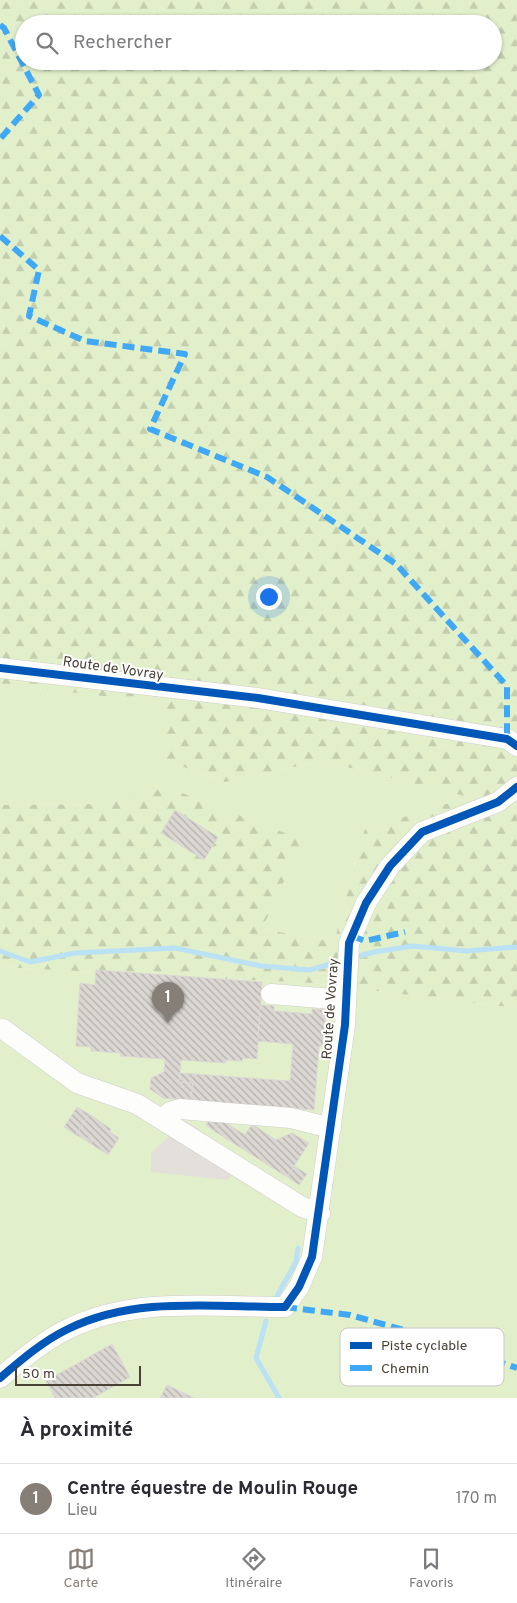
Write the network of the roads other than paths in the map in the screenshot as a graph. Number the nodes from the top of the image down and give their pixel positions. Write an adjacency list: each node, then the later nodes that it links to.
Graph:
1 (0, 668): 2 (street, Route de Vovray)
2 (517, 746)
3 (517, 787): 5 (street, Route de Vovray)
4 (271, 994): 5 (street)
5 (346, 1000): 8 (street, Route de Vovray)
6 (3, 1029): 7 (street)
7 (162, 1119): 8 (street); 9 (street)
8 (331, 1128): 9 (street, Route de Vovray)
9 (320, 1213): 10 (street, Route de Vovray)
10 (0, 1378)

